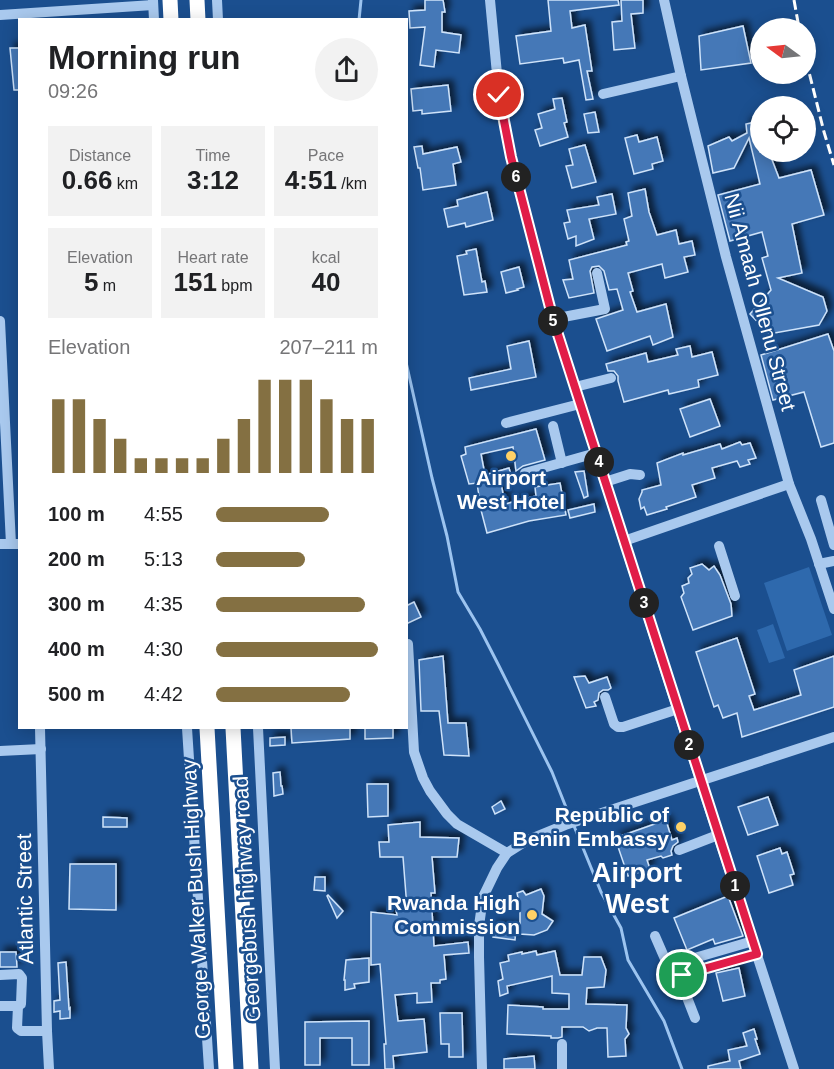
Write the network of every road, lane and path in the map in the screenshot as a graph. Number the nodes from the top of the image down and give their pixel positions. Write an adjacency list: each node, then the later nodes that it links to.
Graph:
1 (170, 0): 9 (highway)
2 (197, 0): 10 (highway)
3 (217, 0): 11 (street)
4 (490, 0): 15 (street)
5 (664, 0): 12 (street, Nii Amaah Ollenu Street)
6 (153, 3): 7 (street); 8 (street)
7 (0, 15)
8 (154, 18)
9 (171, 18)
10 (198, 18)
11 (218, 18)
12 (681, 76): 13 (street); 27 (street, Nii Amaah Ollenu Street)
13 (603, 94)
14 (597, 273): 15 (street)
15 (553, 319): 18 (street)
16 (0, 321): 30 (street)
17 (611, 378): 18 (street)
18 (575, 387): 19 (street)
19 (580, 404): 20 (street); 22 (street)
20 (506, 423)
21 (553, 426): 23 (street)
22 (596, 453): 23 (street); 26 (street)
23 (562, 463): 24 (street)
24 (525, 473)
25 (640, 475): 26 (street)
26 (605, 482): 29 (street)
27 (789, 484): 29 (street); 34 (street, Nii Amaah Ollenu Street)
28 (821, 500): 31 (street)
29 (624, 541): 39 (street)
30 (10, 544)
31 (834, 545)
32 (718, 546): 35 (street)
33 (834, 561): 34 (street)
34 (819, 564): 36 (street, Nii Amaah Ollenu Street)
35 (735, 596)
36 (834, 609)
37 (408, 644): 51 (street)
38 (605, 697): 39 (street)
39 (678, 709): 48 (street)
40 (40, 729): 46 (street, Atlantic Street)
41 (186, 729): 62 (street)
42 (207, 729): 63 (highway, George Walker Bush Highway)
43 (233, 729): 64 (highway)
44 (258, 729): 65 (street, Georgebush highway road)
45 (834, 737): 48 (street)
46 (41, 749): 47 (street); 59 (street, Atlantic Street)
47 (0, 751)
48 (700, 780): 49 (street); 51 (street)
49 (718, 835): 50 (street); 53 (street)
50 (679, 850)
51 (507, 853): 66 (street)
52 (656, 936): 53 (street)
53 (753, 941): 54 (street)
54 (757, 954): 58 (street); 68 (street)
55 (0, 975): 57 (street)
56 (0, 1006): 57 (street)
57 (18, 1006): 59 (street)
58 (695, 1018)
59 (47, 1031): 61 (street, Atlantic Street)
60 (562, 1044): 67 (street)
61 (49, 1069)
62 (209, 1069)
63 (226, 1069)
64 (251, 1069)
65 (275, 1069)
66 (482, 1069)
67 (562, 1069)
68 (794, 1069)

